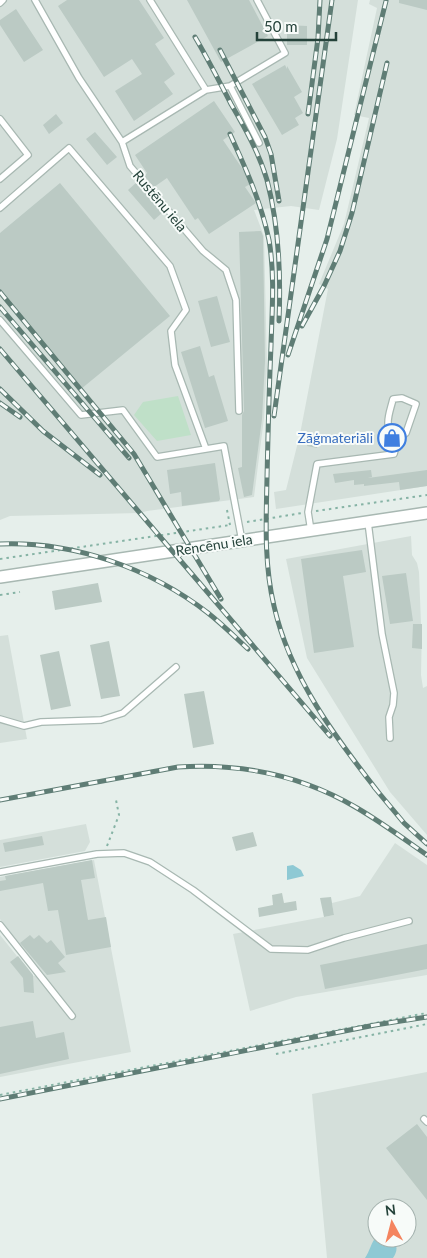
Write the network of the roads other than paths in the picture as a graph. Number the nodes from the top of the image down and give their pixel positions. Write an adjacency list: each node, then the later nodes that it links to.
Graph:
1 (3, 0): 5 (lane)
2 (35, 0): 9 (lane, Rustēnu iela)
3 (150, 0): 7 (lane)
4 (257, 0): 6 (lane)
5 (0, 3)
6 (230, 86): 7 (lane); 10 (lane)
7 (206, 90): 9 (lane)
8 (0, 118): 11 (lane)
9 (122, 142): 14 (lane, Rustēnu iela)
10 (260, 144)
11 (0, 179)
12 (0, 208): 16 (lane)
13 (0, 320): 16 (lane)
14 (239, 411)
15 (398, 439): 15 (lane); 19 (lane)
16 (206, 449): 20 (lane)
17 (427, 512): 18 (street, Rencēnu iela)
18 (368, 522): 19 (street, Rencēnu iela); 24 (lane)
19 (311, 531): 20 (street, Rencēnu iela)
20 (242, 541): 21 (street, Rencēnu iela)
21 (0, 577)
22 (176, 667): 23 (lane)
23 (0, 719)
24 (390, 738)
25 (0, 872): 26 (lane)
26 (408, 921)
27 (0, 926): 28 (lane)
28 (72, 1016)

